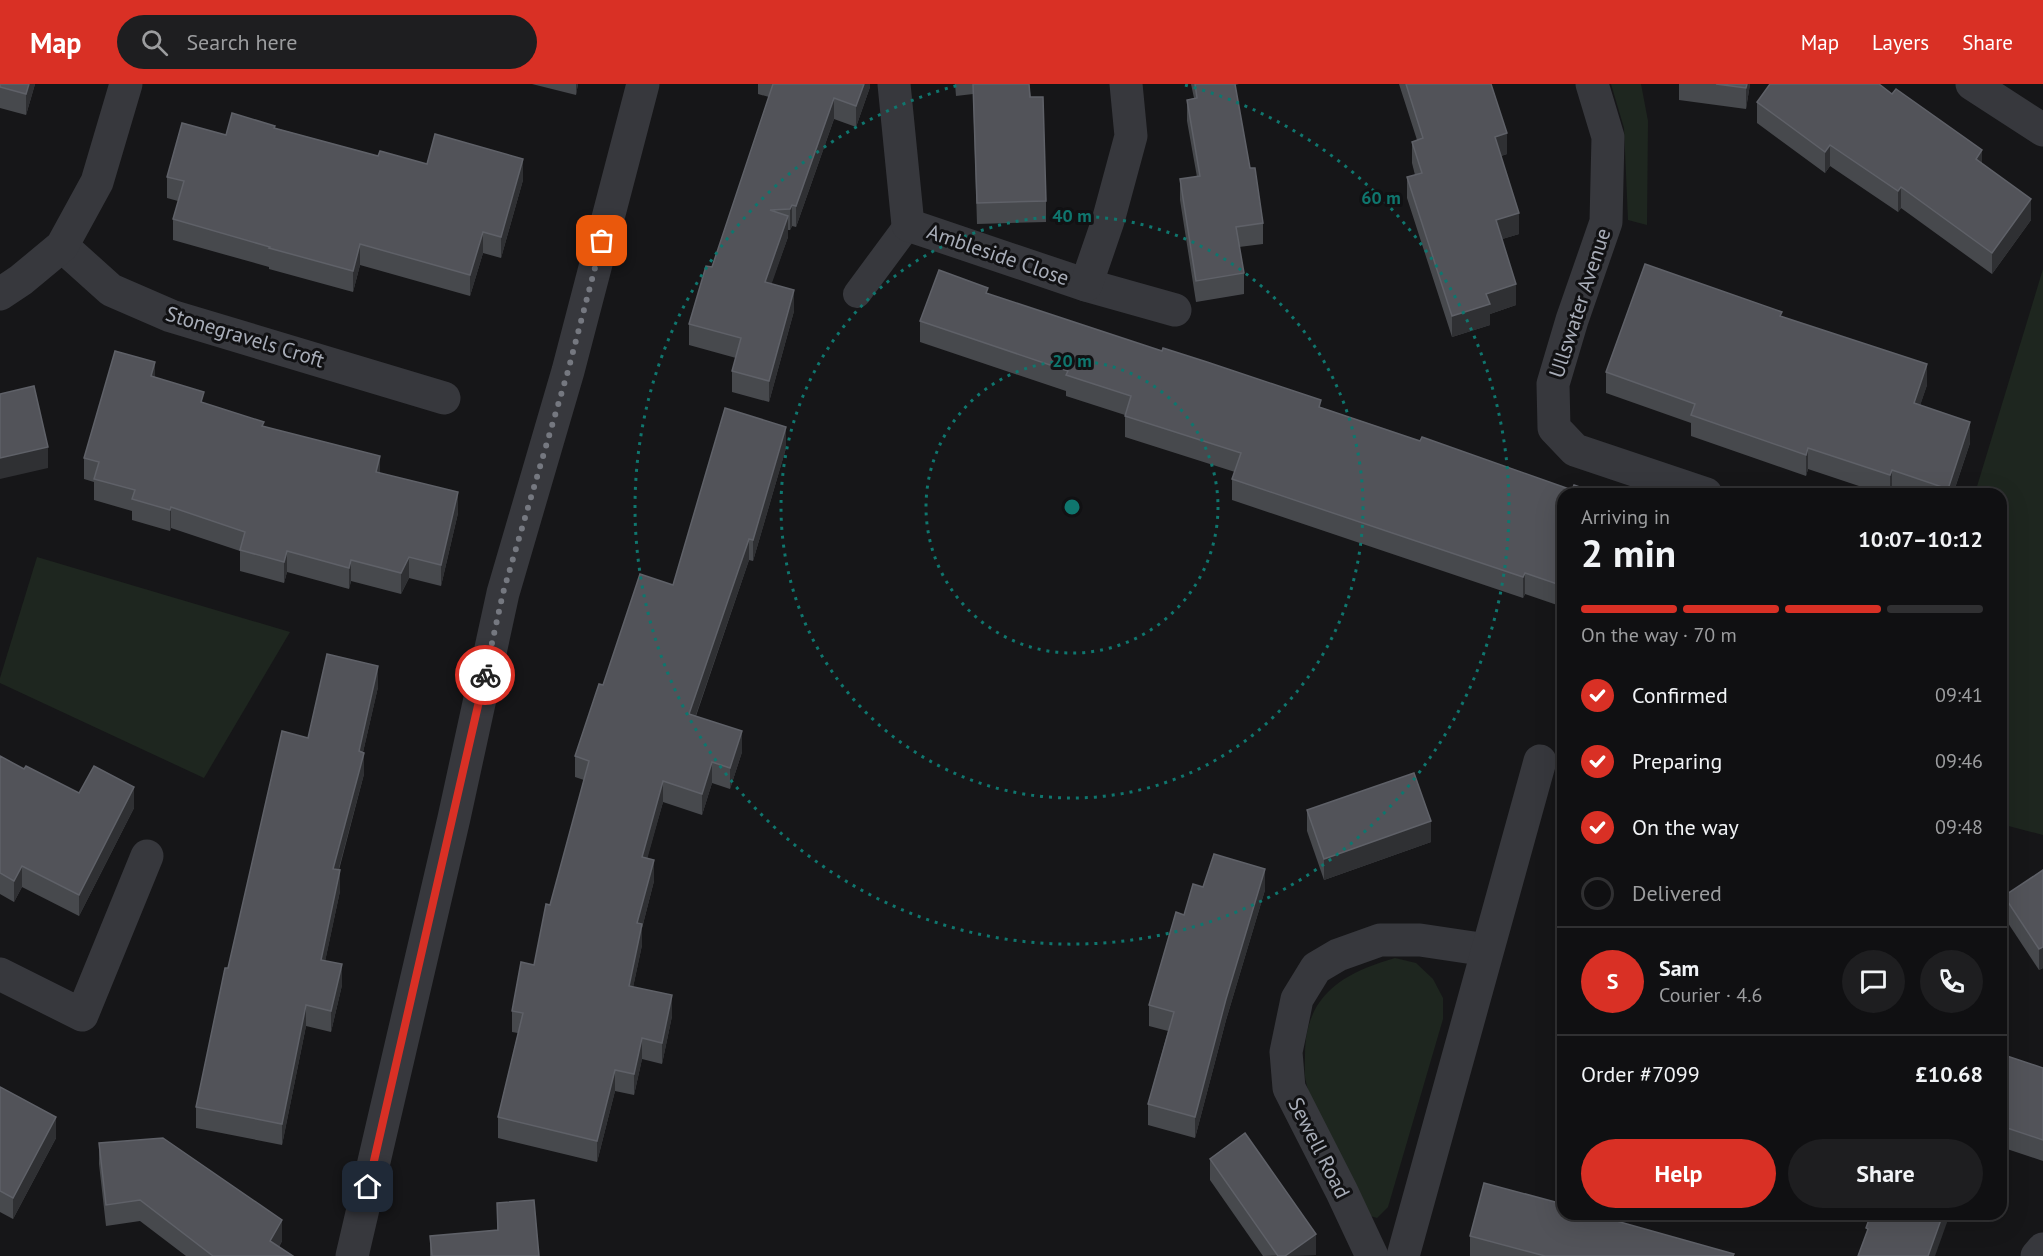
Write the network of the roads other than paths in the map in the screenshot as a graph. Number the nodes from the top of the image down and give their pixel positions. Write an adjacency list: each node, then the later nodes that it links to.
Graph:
1 (126, 84): 9 (street)
2 (643, 84): 21 (street)
3 (894, 84): 8 (street, Ambleside Close)
4 (1126, 84): 10 (street, Ambleside Close)
5 (1592, 84): 15 (street, Ullswater Avenue)
6 (1972, 84): 7 (street)
7 (2043, 130)
8 (908, 225): 10 (street, Ambleside Close); 12 (lane)
9 (62, 246): 11 (street); 14 (street, Stonegravels Croft)
10 (1086, 285): 13 (street, Ambleside Close)
11 (0, 294)
12 (857, 294)
13 (1175, 310)
14 (444, 398)
15 (1688, 488)
16 (1540, 761): 18 (street)
17 (147, 856): 19 (street)
18 (1487, 950): 22 (street, Sewell Road); 23 (street)
19 (0, 974)
20 (2043, 1249): 24 (street)
21 (352, 1256)
22 (1372, 1256)
23 (1403, 1256)
24 (2037, 1256)

